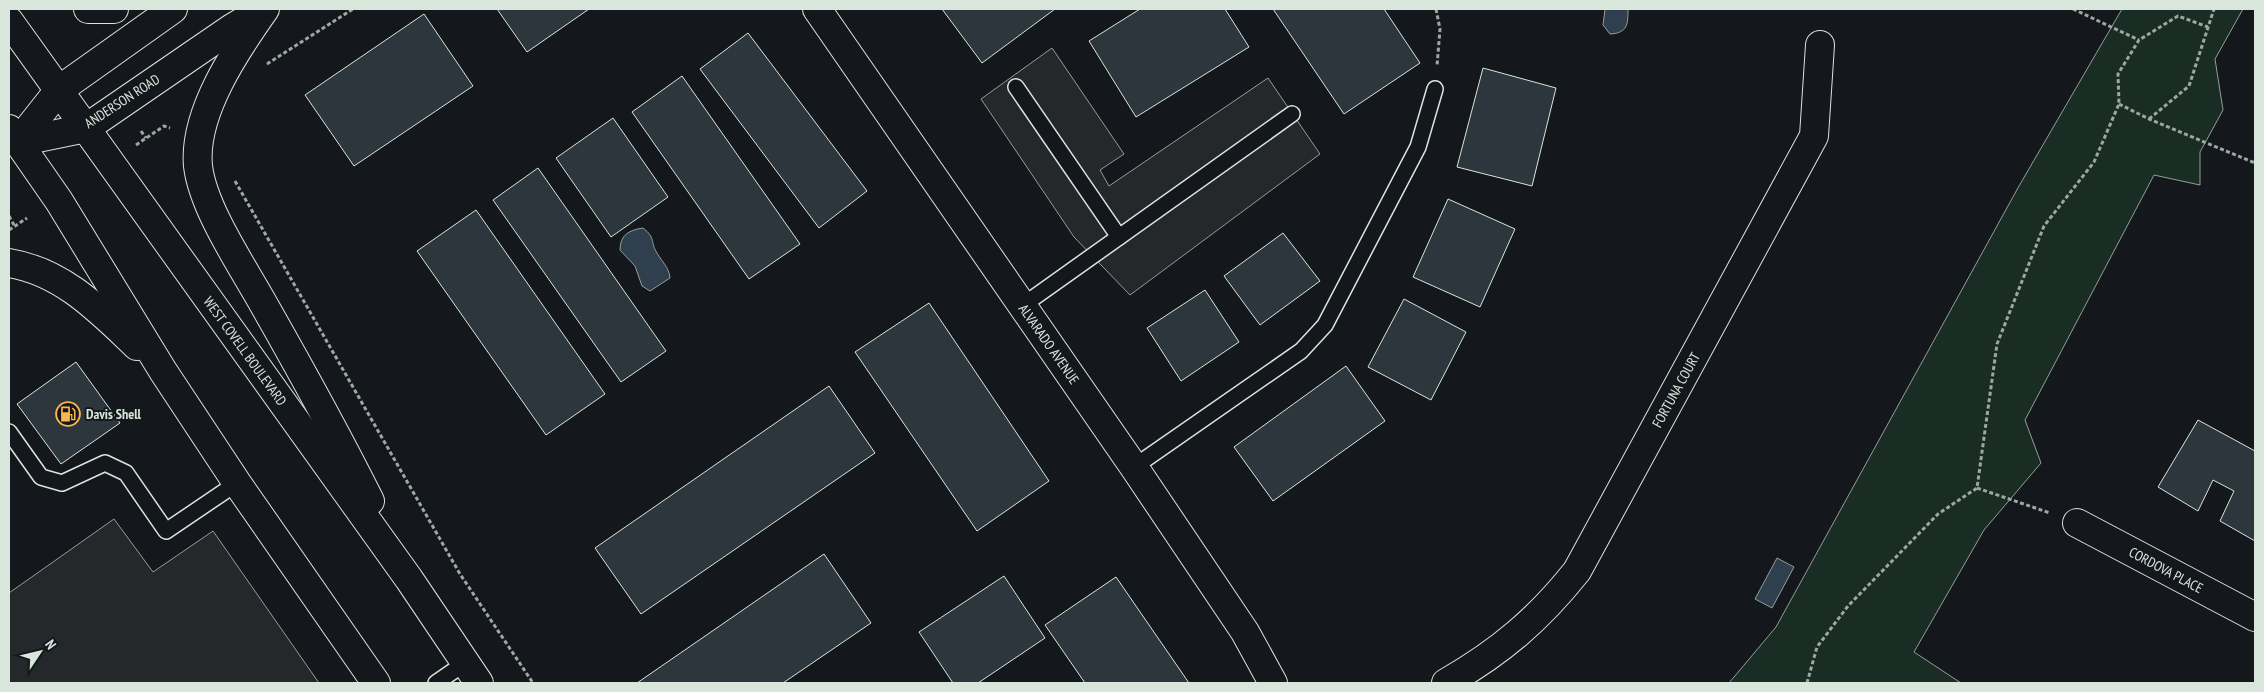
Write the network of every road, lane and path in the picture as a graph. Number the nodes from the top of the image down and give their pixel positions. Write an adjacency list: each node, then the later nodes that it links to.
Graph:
1 (88, 9): 2 (main road)
2 (114, 9)
3 (173, 9): 17 (main road)
4 (265, 9): 21 (main road, ANDERSON ROAD); 42 (main road)
5 (353, 9): 14 (path)
6 (817, 9): 35 (main road, ALVARADO AVENUE)
7 (1436, 9): 16 (path)
8 (2073, 9): 12 (path)
9 (2214, 9): 11 (path)
10 (9, 21): 17 (main road, WEST COVELL BOULEVARD)
11 (2208, 27): 12 (path); 20 (path)
12 (2139, 40): 18 (path)
13 (1820, 45): 49 (main road, FORTUNA COURT)
14 (265, 67)
15 (1016, 87): 33 (lane)
16 (1435, 89): 38 (lane)
17 (59, 90): 21 (main road, WEST COVELL BOULEVARD); 24 (main road)
18 (2119, 104): 20 (path); 40 (path)
19 (1292, 114): 33 (lane)
20 (2149, 119): 27 (path)
21 (86, 128): 24 (main road, ANDERSON ROAD); 42 (main road, WEST COVELL BOULEVARD)
22 (172, 129): 25 (path)
23 (141, 131): 25 (path)
24 (14, 136): 36 (main road)
25 (146, 138): 26 (path)
26 (136, 145)
27 (2255, 162)
28 (234, 178): 47 (path)
29 (9, 216): 31 (path)
30 (27, 218): 31 (path)
31 (14, 225): 32 (path)
32 (9, 230)
33 (1119, 237): 35 (lane)
34 (9, 263): 36 (main road)
35 (1022, 306): 38 (main road, ALVARADO AVENUE)
36 (163, 371): 39 (main road)
37 (9, 432): 39 (lane)
38 (1134, 467): 48 (main road, ALVARADO AVENUE)
39 (237, 483): 45 (main road)
40 (1977, 488): 41 (path); 50 (path)
41 (2077, 523): 43 (main road, CORDOVA PLACE)
42 (409, 579): 44 (main road, WEST COVELL BOULEVARD)
43 (2255, 618)
44 (472, 673): 46 (lane)
45 (376, 683)
46 (436, 683)
47 (533, 683)
48 (1273, 683)
49 (1446, 683)
50 (1807, 683)

